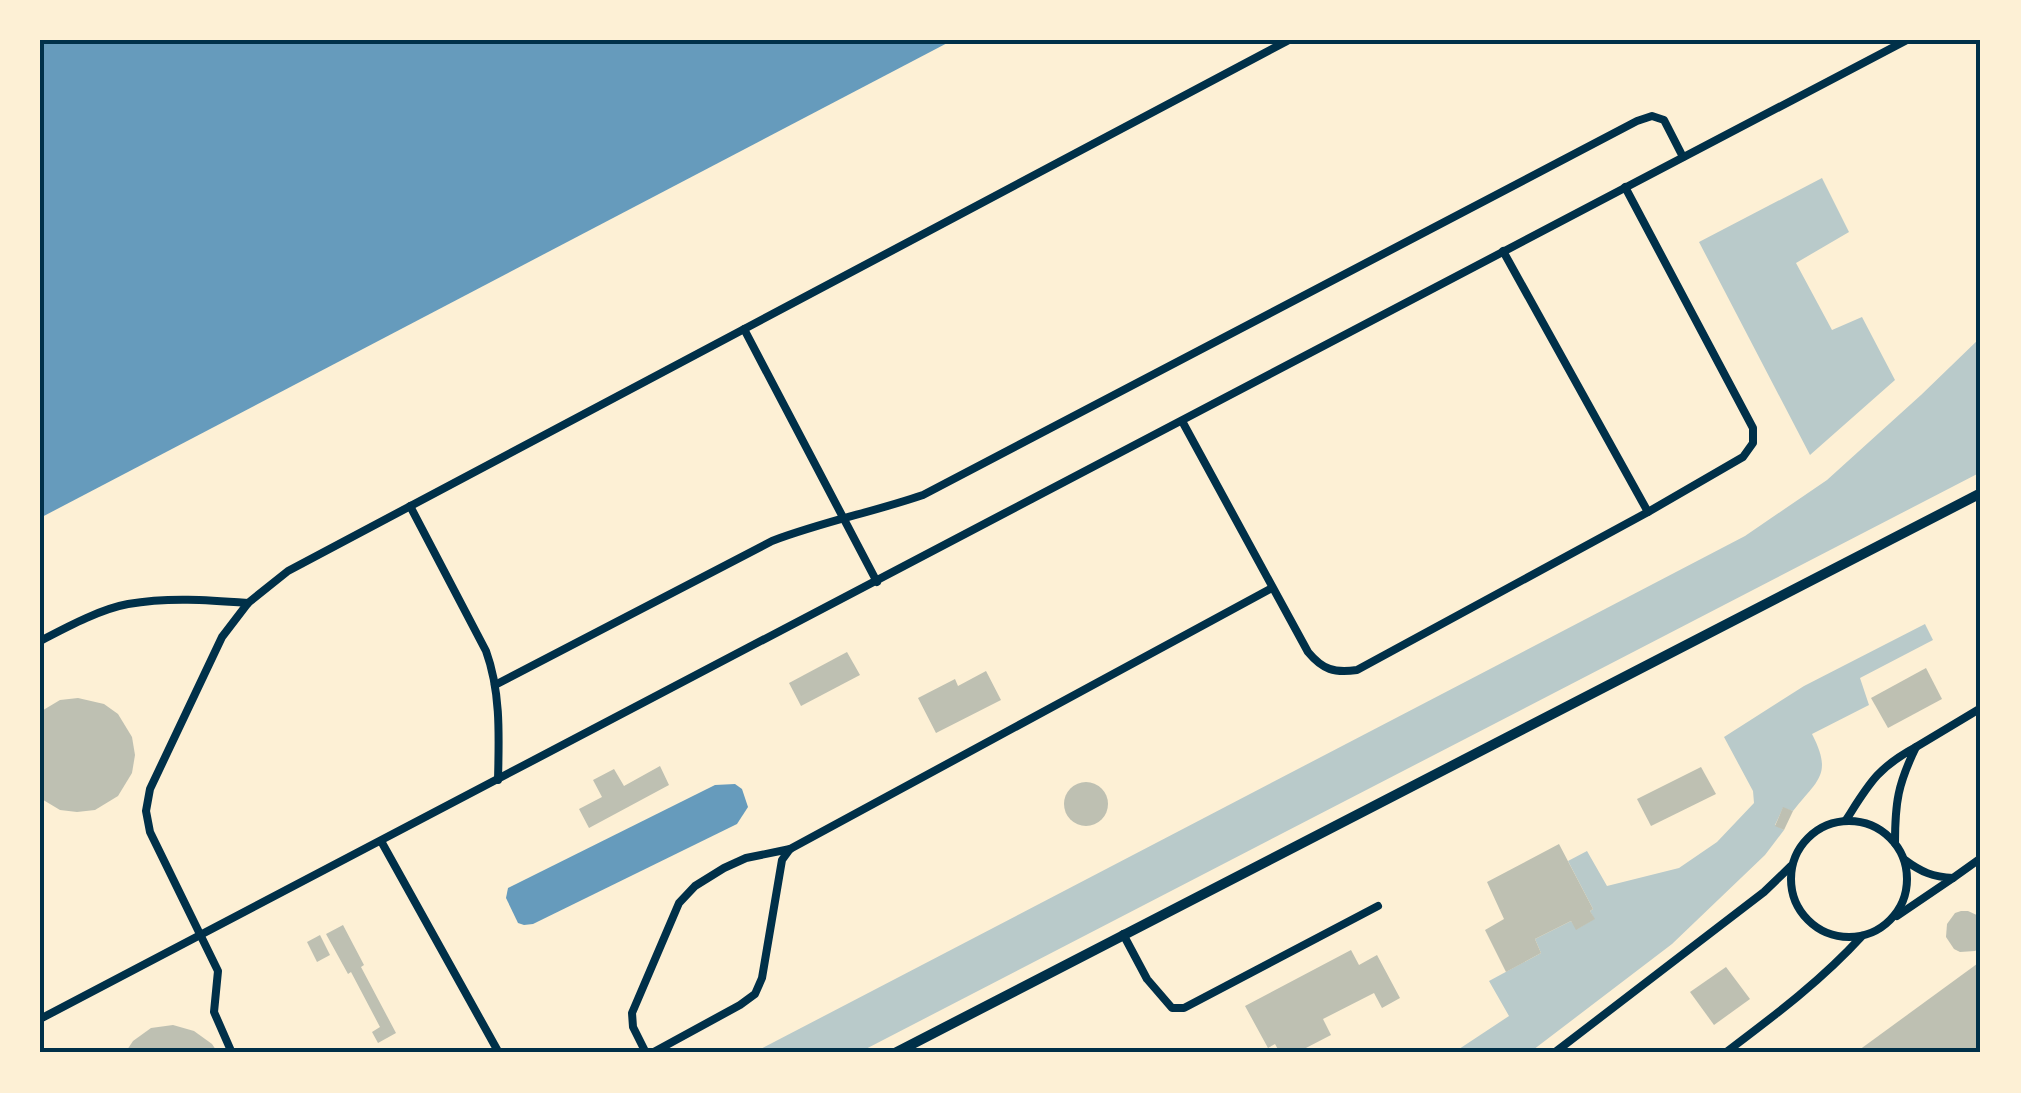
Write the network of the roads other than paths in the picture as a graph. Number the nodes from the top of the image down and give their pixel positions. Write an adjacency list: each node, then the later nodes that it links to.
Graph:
1 (1289, 40): 6 (lane)
2 (1908, 40): 3 (lane)
3 (1683, 156): 4 (lane); 11 (lane)
4 (1625, 187): 5 (lane); 10 (lane)
5 (1503, 251): 7 (lane); 10 (lane)
6 (744, 329): 9 (lane); 11 (lane)
7 (1182, 420): 12 (lane); 13 (lane)
8 (1981, 494): 30 (street)
9 (410, 506): 14 (lane); 16 (lane)
10 (1648, 512): 13 (lane)
11 (844, 518): 12 (lane); 16 (lane)
12 (877, 582): 19 (lane)
13 (1272, 588): 23 (lane)
14 (248, 604): 15 (lane); 31 (lane)
15 (40, 641)
16 (495, 685): 19 (lane)
17 (1981, 708): 18 (lane)
18 (1916, 747): 20 (lane); 22 (lane)
19 (498, 780): 21 (lane)
20 (1846, 820): 22 (lane); 26 (lane)
21 (381, 841): 31 (lane); 35 (lane)
22 (1895, 843): 25 (lane)
23 (790, 849): 36 (lane); 36 (lane)
24 (1981, 858): 27 (lane)
25 (1904, 860): 27 (lane); 29 (lane)
26 (1791, 866): 32 (lane); 38 (lane)
27 (1953, 878): 29 (lane)
28 (1378, 906): 30 (lane)
29 (1881, 927): 32 (lane)
30 (1124, 934): 37 (street)
31 (201, 935): 33 (lane); 34 (lane)
32 (1863, 935): 39 (lane)
33 (40, 1019)
34 (232, 1053)
35 (500, 1053)
36 (649, 1053)
37 (894, 1053)
38 (1554, 1053)
39 (1725, 1053)

